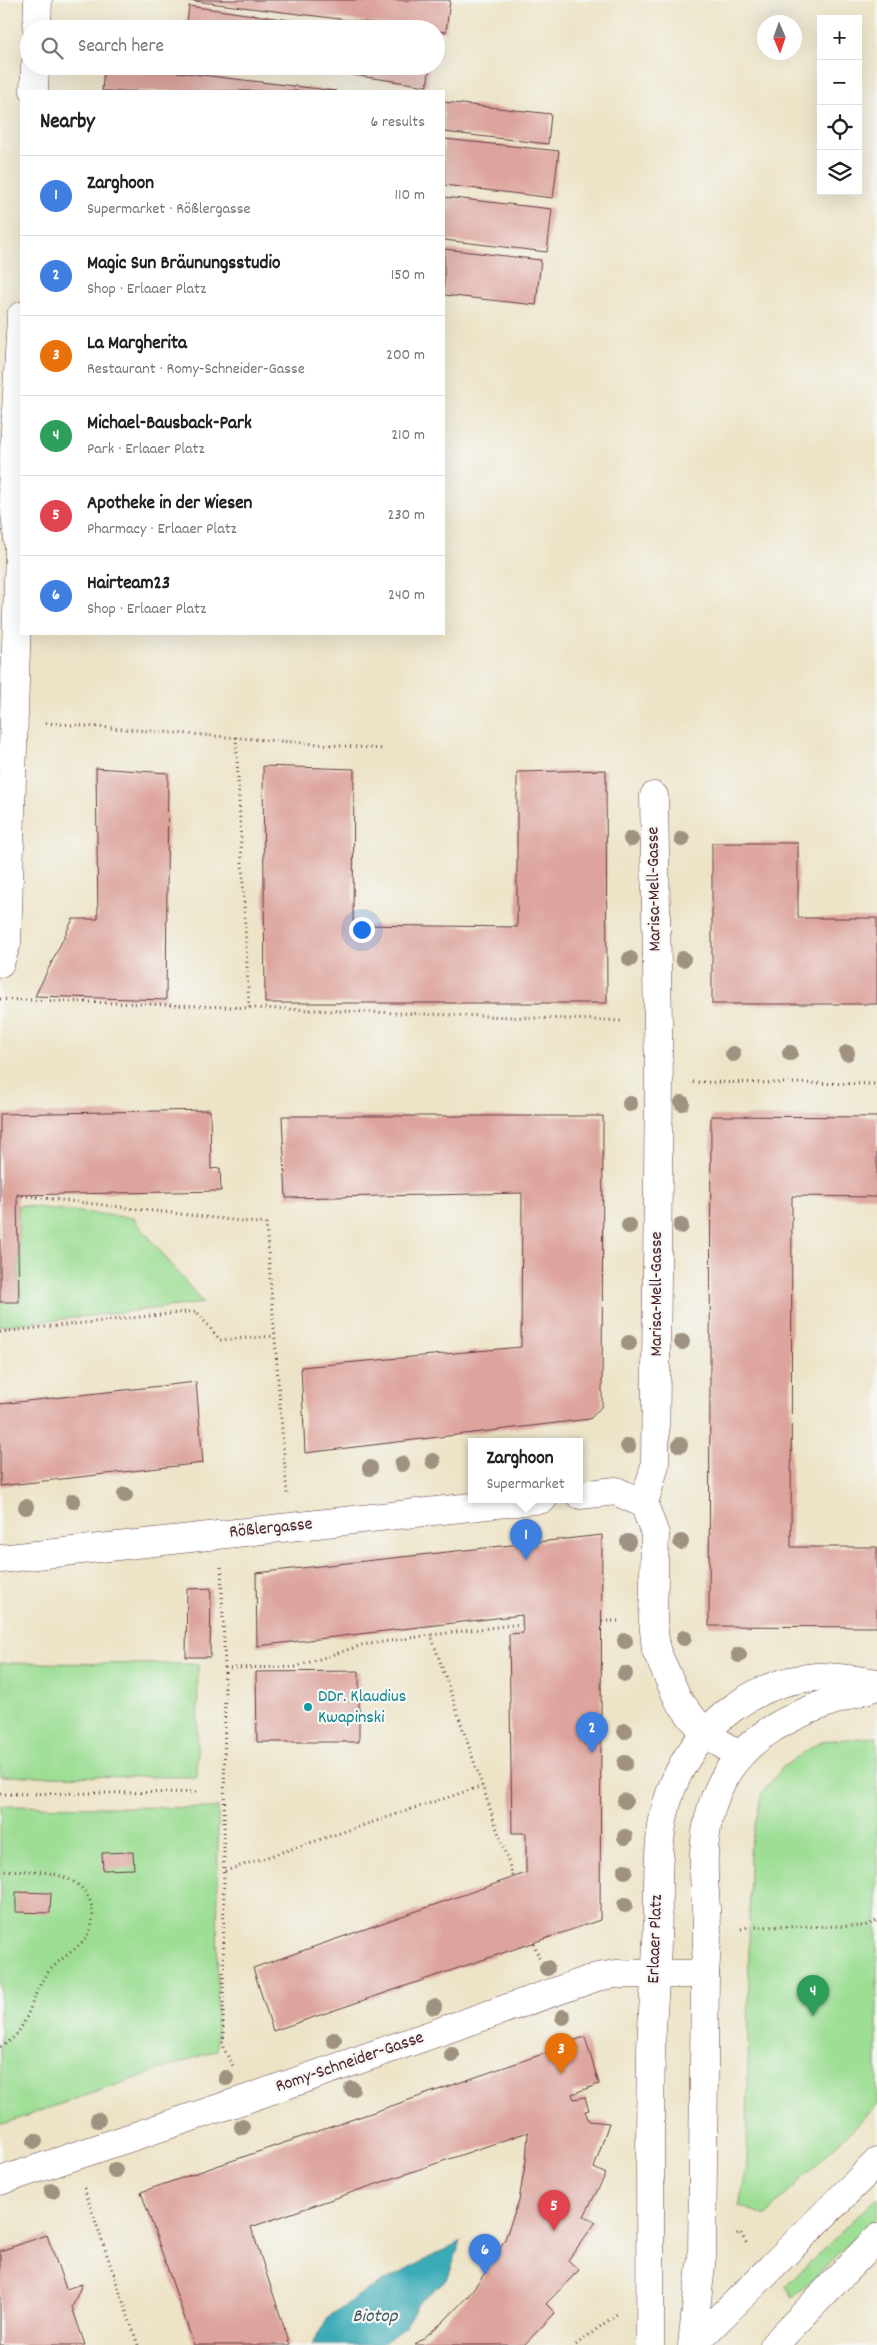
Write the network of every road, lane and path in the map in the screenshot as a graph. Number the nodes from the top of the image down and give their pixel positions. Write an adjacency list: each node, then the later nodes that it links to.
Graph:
1 (38, 0): 2 (street)
2 (37, 20)
3 (35, 75): 4 (street)
4 (34, 90)
5 (20, 335): 6 (street)
6 (13, 720): 7 (path); 10 (street)
7 (236, 738): 8 (path); 12 (path)
8 (383, 749)
9 (654, 796): 13 (street, Marisa-Mell-Gasse)
10 (0, 963)
11 (0, 999): 12 (path)
12 (249, 1008): 13 (path)
13 (657, 1023): 14 (street, Marisa-Mell-Gasse)
14 (658, 1082): 15 (path); 21 (street, Marisa-Mell-Gasse)
15 (877, 1084)
16 (17, 1194): 18 (path)
17 (0, 1332): 18 (path)
18 (275, 1336): 22 (path)
19 (583, 1495): 21 (street)
20 (507, 1503): 22 (street, Rößlergasse)
21 (644, 1504): 29 (street)
22 (290, 1527): 23 (street, Rößlergasse)
23 (220, 1534): 24 (street, Rößlergasse); 27 (path)
24 (0, 1558)
25 (521, 1624): 26 (path)
26 (430, 1635): 27 (path); 31 (path)
27 (225, 1668): 35 (path)
28 (877, 1684): 29 (street, Erlaaer Platz); 30 (street, Erlaaer Platz)
29 (706, 1733): 30 (street); 39 (street, Erlaaer Platz)
30 (739, 1756): 40 (street, Erlaaer Platz)
31 (482, 1786): 35 (path); 36 (path)
32 (199, 1792): 33 (path)
33 (0, 1794)
34 (0, 1871): 41 (path)
35 (225, 1871): 42 (path)
36 (513, 1876)
37 (877, 1922): 38 (path)
38 (736, 1930)
39 (656, 1973): 40 (street, Romy-Schneider-Gasse); 42 (street, Romy-Schneider-Gasse); 48 (street, Erlaaer Platz)
40 (705, 1974): 49 (street, Erlaaer Platz)
41 (0, 2047)
42 (249, 2098): 43 (street, Romy-Schneider-Gasse)
43 (73, 2157): 45 (street, Romy-Schneider-Gasse); 47 (path)
44 (877, 2162): 49 (street, Erlaaer Platz)
45 (0, 2181)
46 (877, 2238): 50 (street)
47 (138, 2345)
48 (650, 2345)
49 (693, 2345)
50 (774, 2345)

